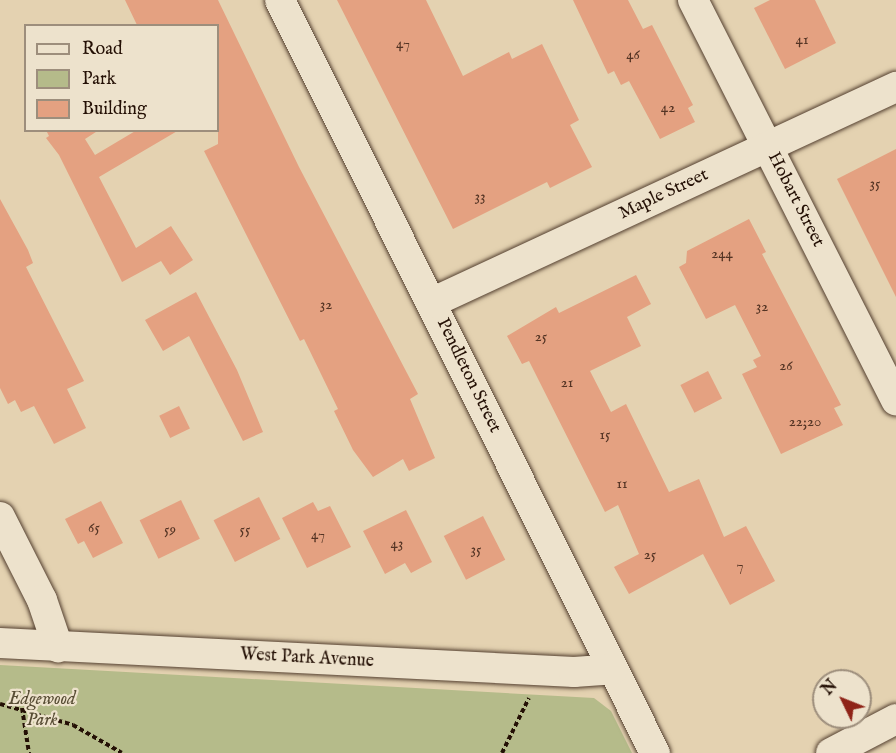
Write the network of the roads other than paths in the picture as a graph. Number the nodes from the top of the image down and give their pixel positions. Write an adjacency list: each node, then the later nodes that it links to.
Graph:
1 (280, 0): 5 (street, Pendleton Street)
2 (693, 0): 4 (street, Hobart Street)
3 (896, 87): 4 (street, Maple Street)
4 (768, 146): 5 (street, Maple Street); 6 (street, Hobart Street)
5 (431, 303): 10 (street, Pendleton Street)
6 (896, 400)
7 (0, 517): 9 (street)
8 (0, 643): 9 (street, West Park Avenue)
9 (58, 647): 10 (street, West Park Avenue)
10 (613, 669): 12 (street, Pendleton Street)
11 (896, 719): 13 (street)
12 (655, 753)
13 (831, 753)

